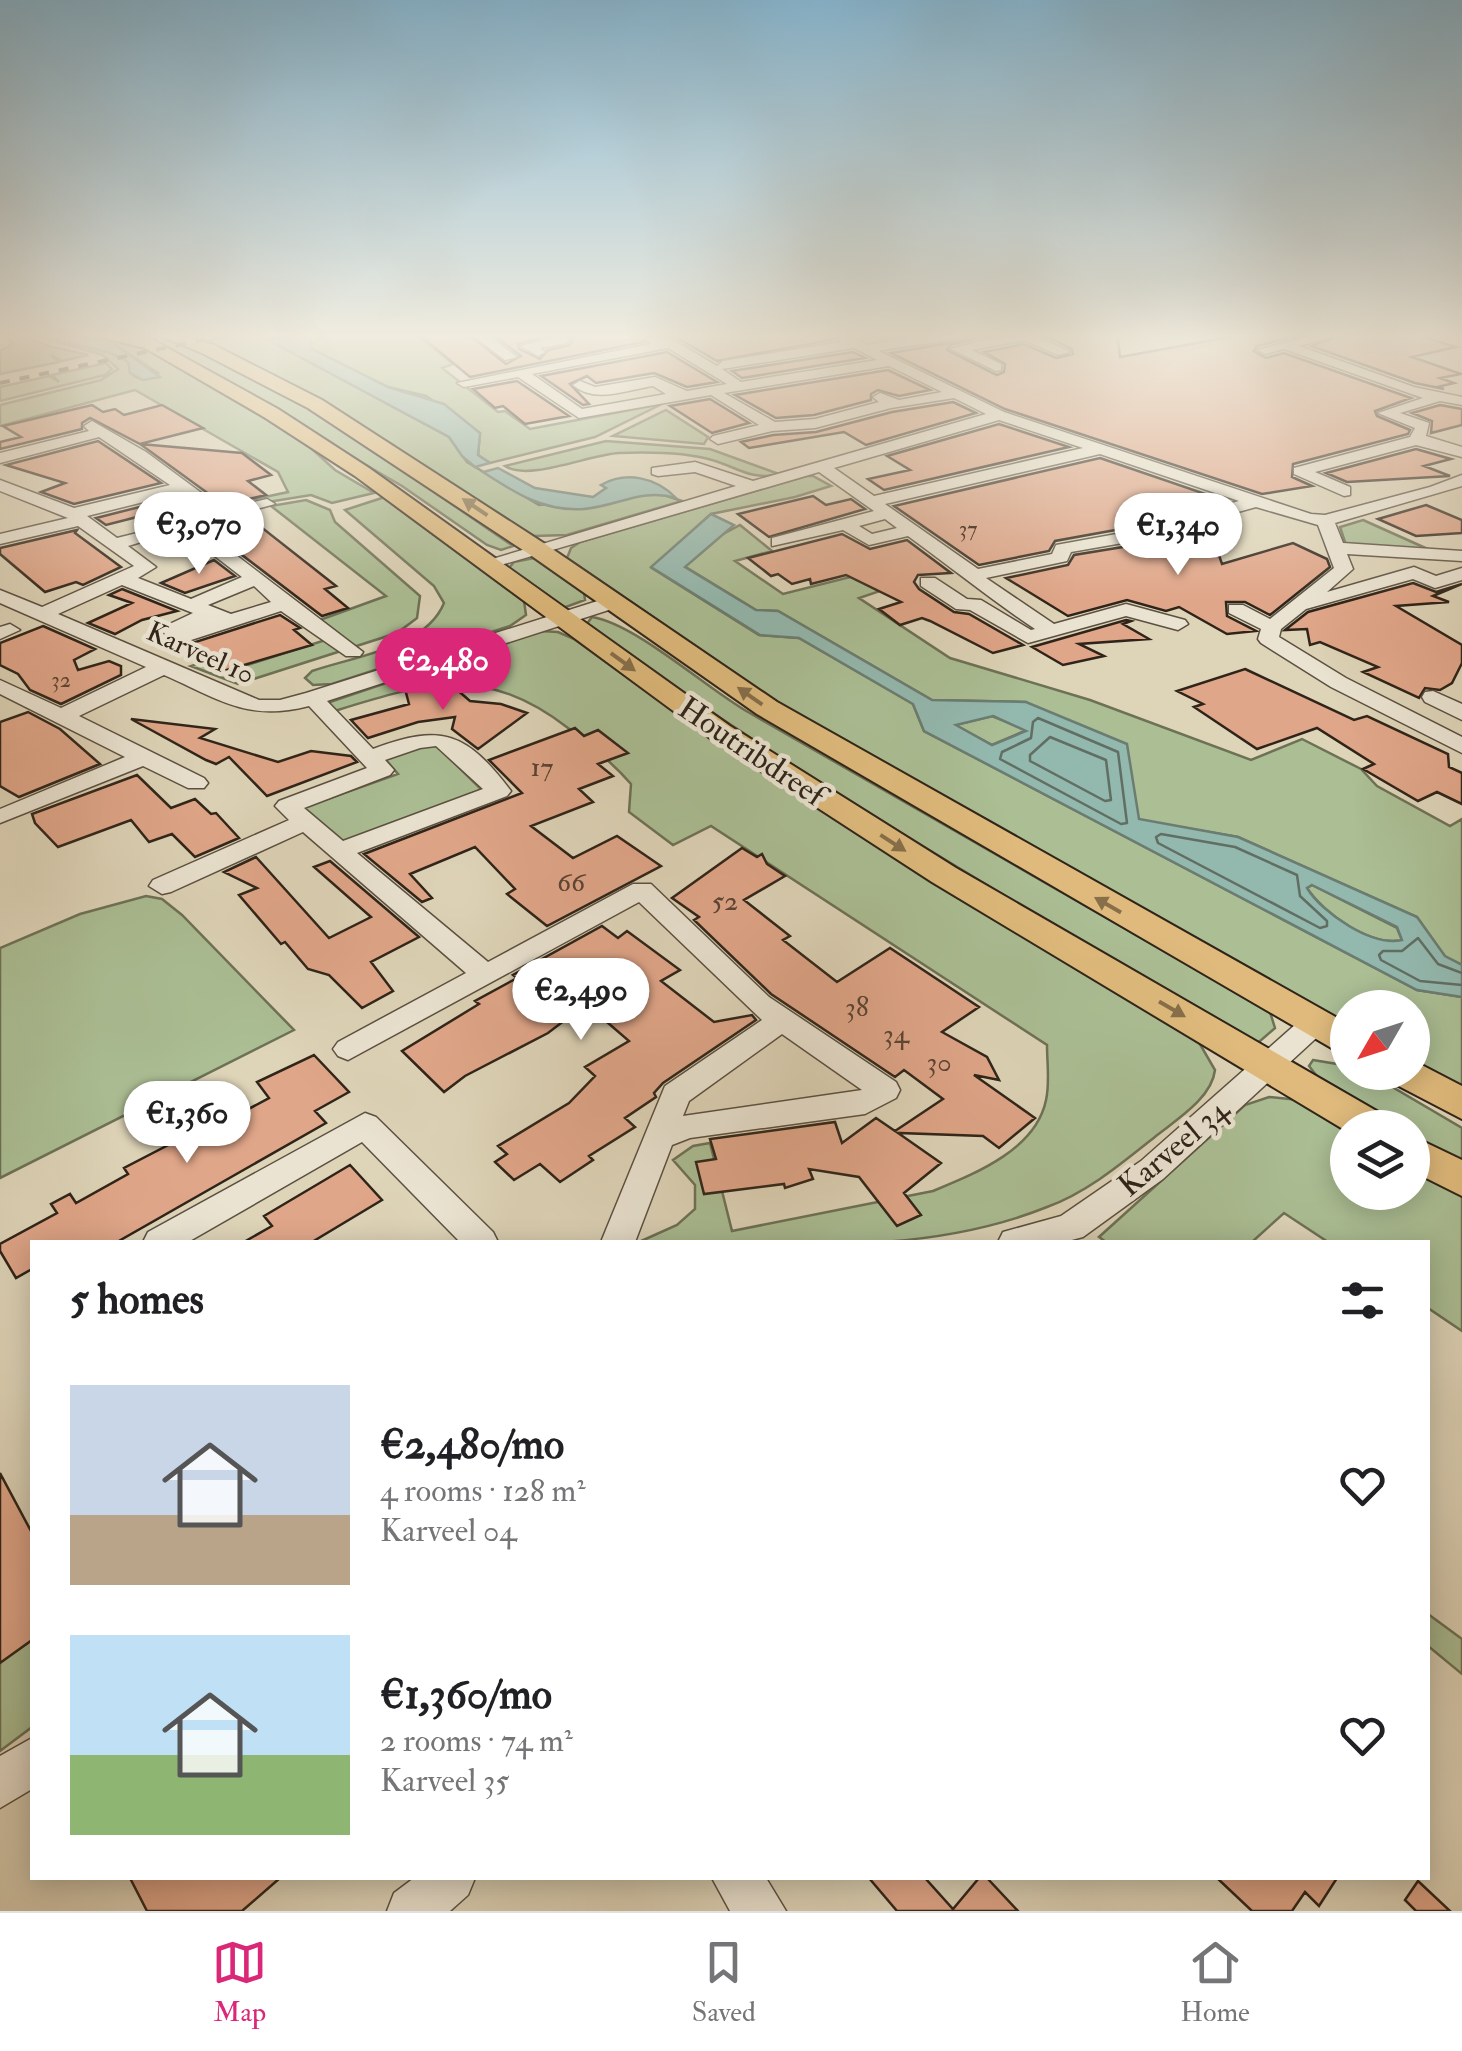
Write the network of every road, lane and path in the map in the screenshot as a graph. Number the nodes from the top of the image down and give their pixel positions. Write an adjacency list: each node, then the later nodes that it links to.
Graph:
1 (285, 422): 41 (main road, Houtribdreef)
2 (343, 422): 38 (main road, Houtribdreef, one-way to 2)
3 (772, 422): 7 (street)
4 (975, 422): 13 (street)
5 (1020, 422): 9 (street)
6 (1413, 422): 8 (street)
7 (718, 439)
8 (1408, 442): 10 (street); 20 (street)
9 (1100, 449): 11 (street); 25 (street)
10 (1462, 452)
11 (1120, 456): 14 (street); 21 (street)
12 (0, 458): 18 (street)
13 (822, 467): 19 (street); 25 (street)
14 (1058, 470)
15 (658, 471): 19 (street)
16 (1462, 480): 24 (street)
17 (0, 486): 28 (street)
18 (182, 488): 26 (street); 28 (street)
19 (752, 488): 38 (street)
20 (1344, 491): 23 (street); 24 (street)
21 (1258, 501): 23 (street); 27 (street)
22 (268, 504): 26 (street)
23 (1303, 504): 27 (street); 29 (street)
24 (1380, 506): 29 (street)
25 (879, 508): 31 (street); 32 (street)
26 (220, 515): 30 (street)
27 (1204, 515): 45 (street)
28 (78, 517): 33 (street); 36 (street)
29 (1325, 520): 37 (street)
30 (184, 524): 36 (street); 43 (street)
31 (848, 526): 32 (street); 34 (street)
32 (909, 530): 45 (street)
33 (0, 540)
34 (778, 542)
35 (1462, 543): 39 (street)
36 (114, 544): 44 (street)
37 (1338, 548): 39 (street); 51 (street)
38 (537, 549): 41 (street); 49 (main road, Houtribdreef)
39 (1428, 554): 40 (street)
40 (1462, 556)
41 (488, 563): 55 (main road, Houtribdreef)
42 (1462, 574): 51 (street)
43 (256, 578): 50 (street); 52 (street)
44 (124, 579): 52 (street); 54 (street)
45 (978, 580): 47 (street); 58 (street)
46 (928, 582): 47 (street)
47 (948, 595): 58 (street)
48 (0, 596): 54 (street, Karveel 10)
49 (614, 602): 55 (street, Karveel 10); 76 (main road, Houtribdreef, one-way to 49)
50 (284, 604): 52 (street); 59 (street)
51 (1301, 605): 57 (street)
52 (190, 606)
53 (1236, 609): 57 (street)
54 (44, 613): 60 (street, Karveel 10)
55 (561, 618): 63 (street, Karveel 10); 79 (main road, Houtribdreef, one-way to 79)
56 (1178, 624): 58 (street)
57 (1272, 628): 66 (street)
58 (1050, 630)
59 (353, 652)
60 (164, 666): 63 (street, Karveel 10); 65 (street)
61 (0, 686): 65 (street)
62 (1433, 697): 64 (street)
63 (314, 698): 68 (street)
64 (1462, 713)
65 (60, 717): 67 (street)
66 (1459, 753)
67 (145, 757): 69 (street); 70 (street)
68 (368, 758): 71 (street); 72 (street)
69 (196, 783)
70 (3, 816)
71 (305, 822): 72 (street); 73 (street)
72 (340, 851): 74 (street)
73 (162, 886)
74 (486, 975): 75 (street); 78 (street)
75 (782, 1020): 83 (street); 83 (street)
76 (1314, 1023): 77 (main road, Houtribdreef); 79 (street, Karveel 34)
77 (1330, 1031)
78 (348, 1049)
79 (1268, 1065): 82 (main road, Houtribdreef); 86 (street, Karveel 34)
80 (1430, 1086): 81 (main road)
81 (1462, 1104)
82 (1344, 1110)
83 (658, 1138): 89 (street)
84 (1430, 1161): 85 (main road)
85 (1462, 1180)
86 (1079, 1235): 90 (street, Karveel 34)
87 (163, 1240): 88 (street)
88 (479, 1240)
89 (619, 1240)
90 (1033, 1240)
91 (30, 1762): 92 (street)
92 (0, 1785)
93 (449, 1880): 95 (street)
94 (738, 1880): 96 (street)
95 (412, 1911)
96 (762, 1911)

